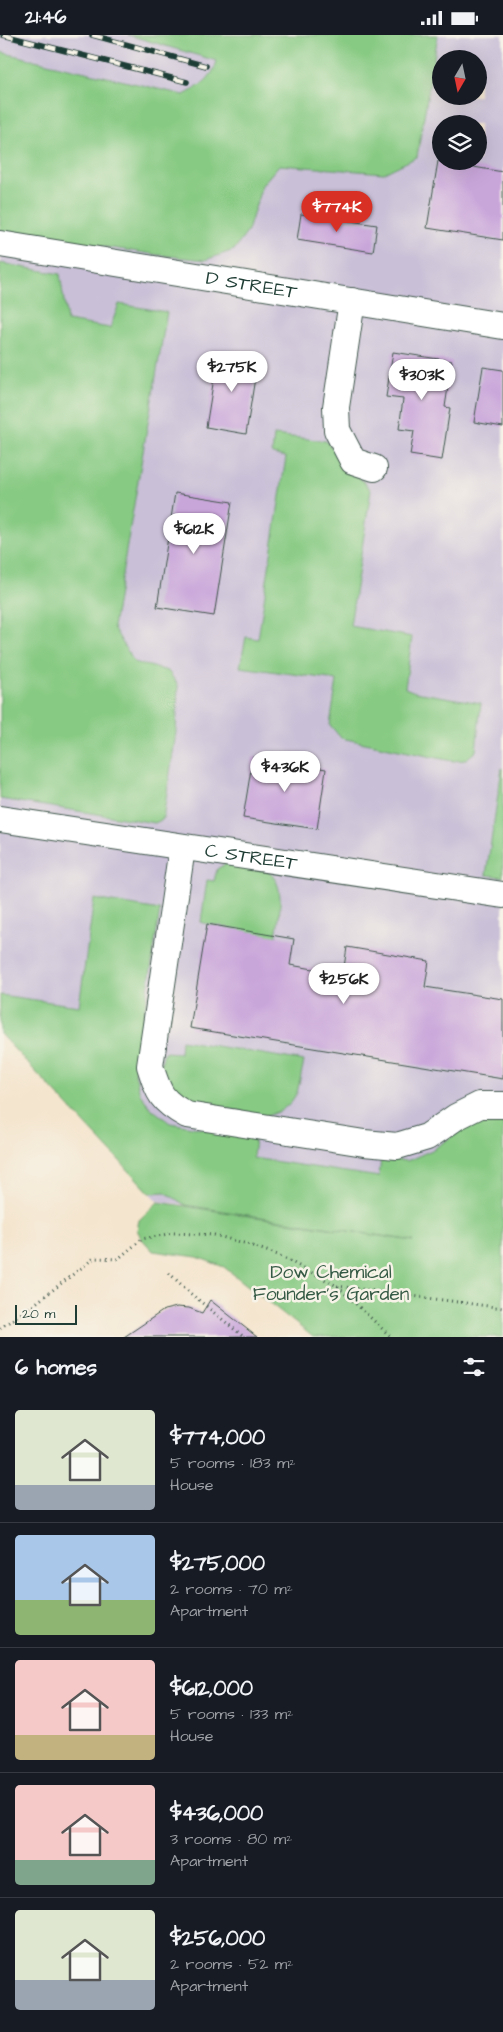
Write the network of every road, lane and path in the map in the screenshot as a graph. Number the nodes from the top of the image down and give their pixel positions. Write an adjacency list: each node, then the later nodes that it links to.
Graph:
1 (0, 244): 2 (lane, D STREET)
2 (352, 301): 3 (lane, D STREET); 4 (lane)
3 (503, 326)
4 (374, 468)
5 (0, 819): 6 (lane, C STREET)
6 (182, 847): 7 (lane, C STREET); 8 (lane)
7 (503, 895)
8 (503, 1105)
9 (169, 1273): 13 (path)
10 (336, 1286): 11 (path); 12 (path); 14 (path)
11 (503, 1308)
12 (0, 1327)
13 (244, 1337)
14 (391, 1337)

